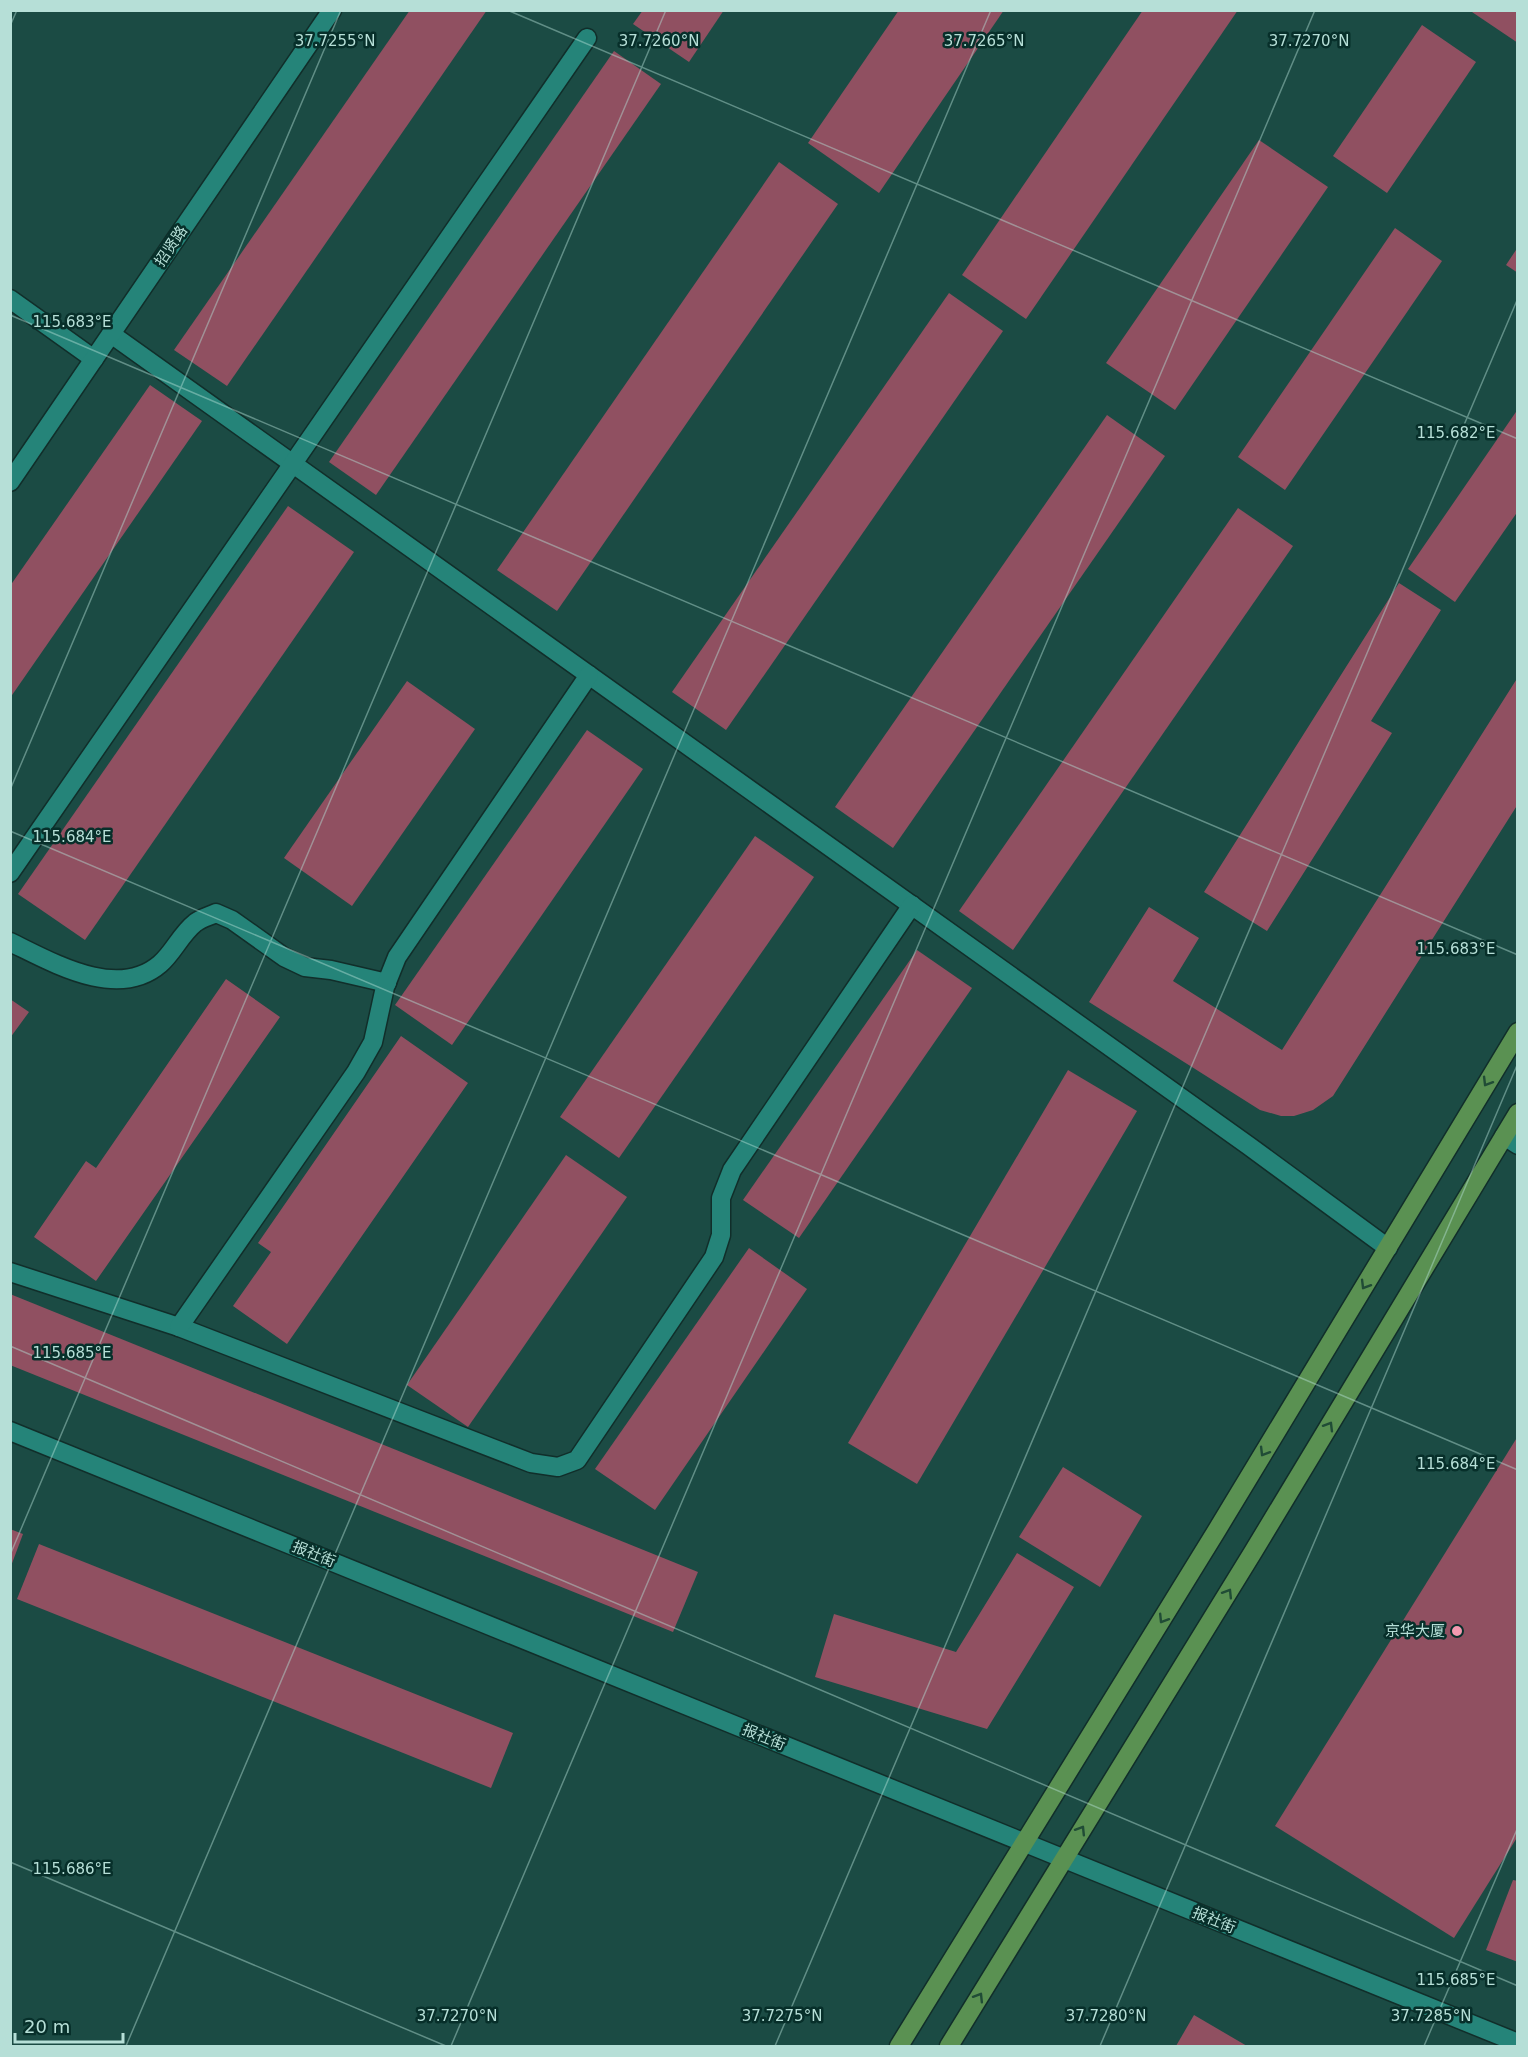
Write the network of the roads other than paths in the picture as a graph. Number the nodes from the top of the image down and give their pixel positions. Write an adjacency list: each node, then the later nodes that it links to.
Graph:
1 (332, 10): 4 (street, 招贤路)
2 (587, 38): 6 (street)
3 (10, 299): 5 (street)
4 (111, 334): 5 (street, 招贤路); 6 (street)
5 (94, 359): 7 (street, 招贤路)
6 (294, 464): 8 (street); 9 (street)
7 (10, 482)
8 (589, 675): 10 (street); 12 (street)
9 (10, 873)
10 (912, 905): 16 (street); 18 (street)
11 (10, 942): 12 (street)
12 (387, 983): 18 (street)
13 (1518, 1032): 16 (main road, one-way to 16)
14 (1518, 1113): 15 (main road)
15 (1511, 1140): 21 (main road, one-way to 15)
16 (1388, 1248): 20 (main road, one-way to 20)
17 (10, 1272): 18 (street)
18 (179, 1327)
19 (10, 1431): 20 (street, 报社街)
20 (1025, 1843): 21 (street, 报社街); 23 (main road)
21 (1064, 1859): 22 (street, 报社街); 24 (main road, one-way to 21)
22 (1518, 2043)
23 (899, 2046)
24 (949, 2046)

